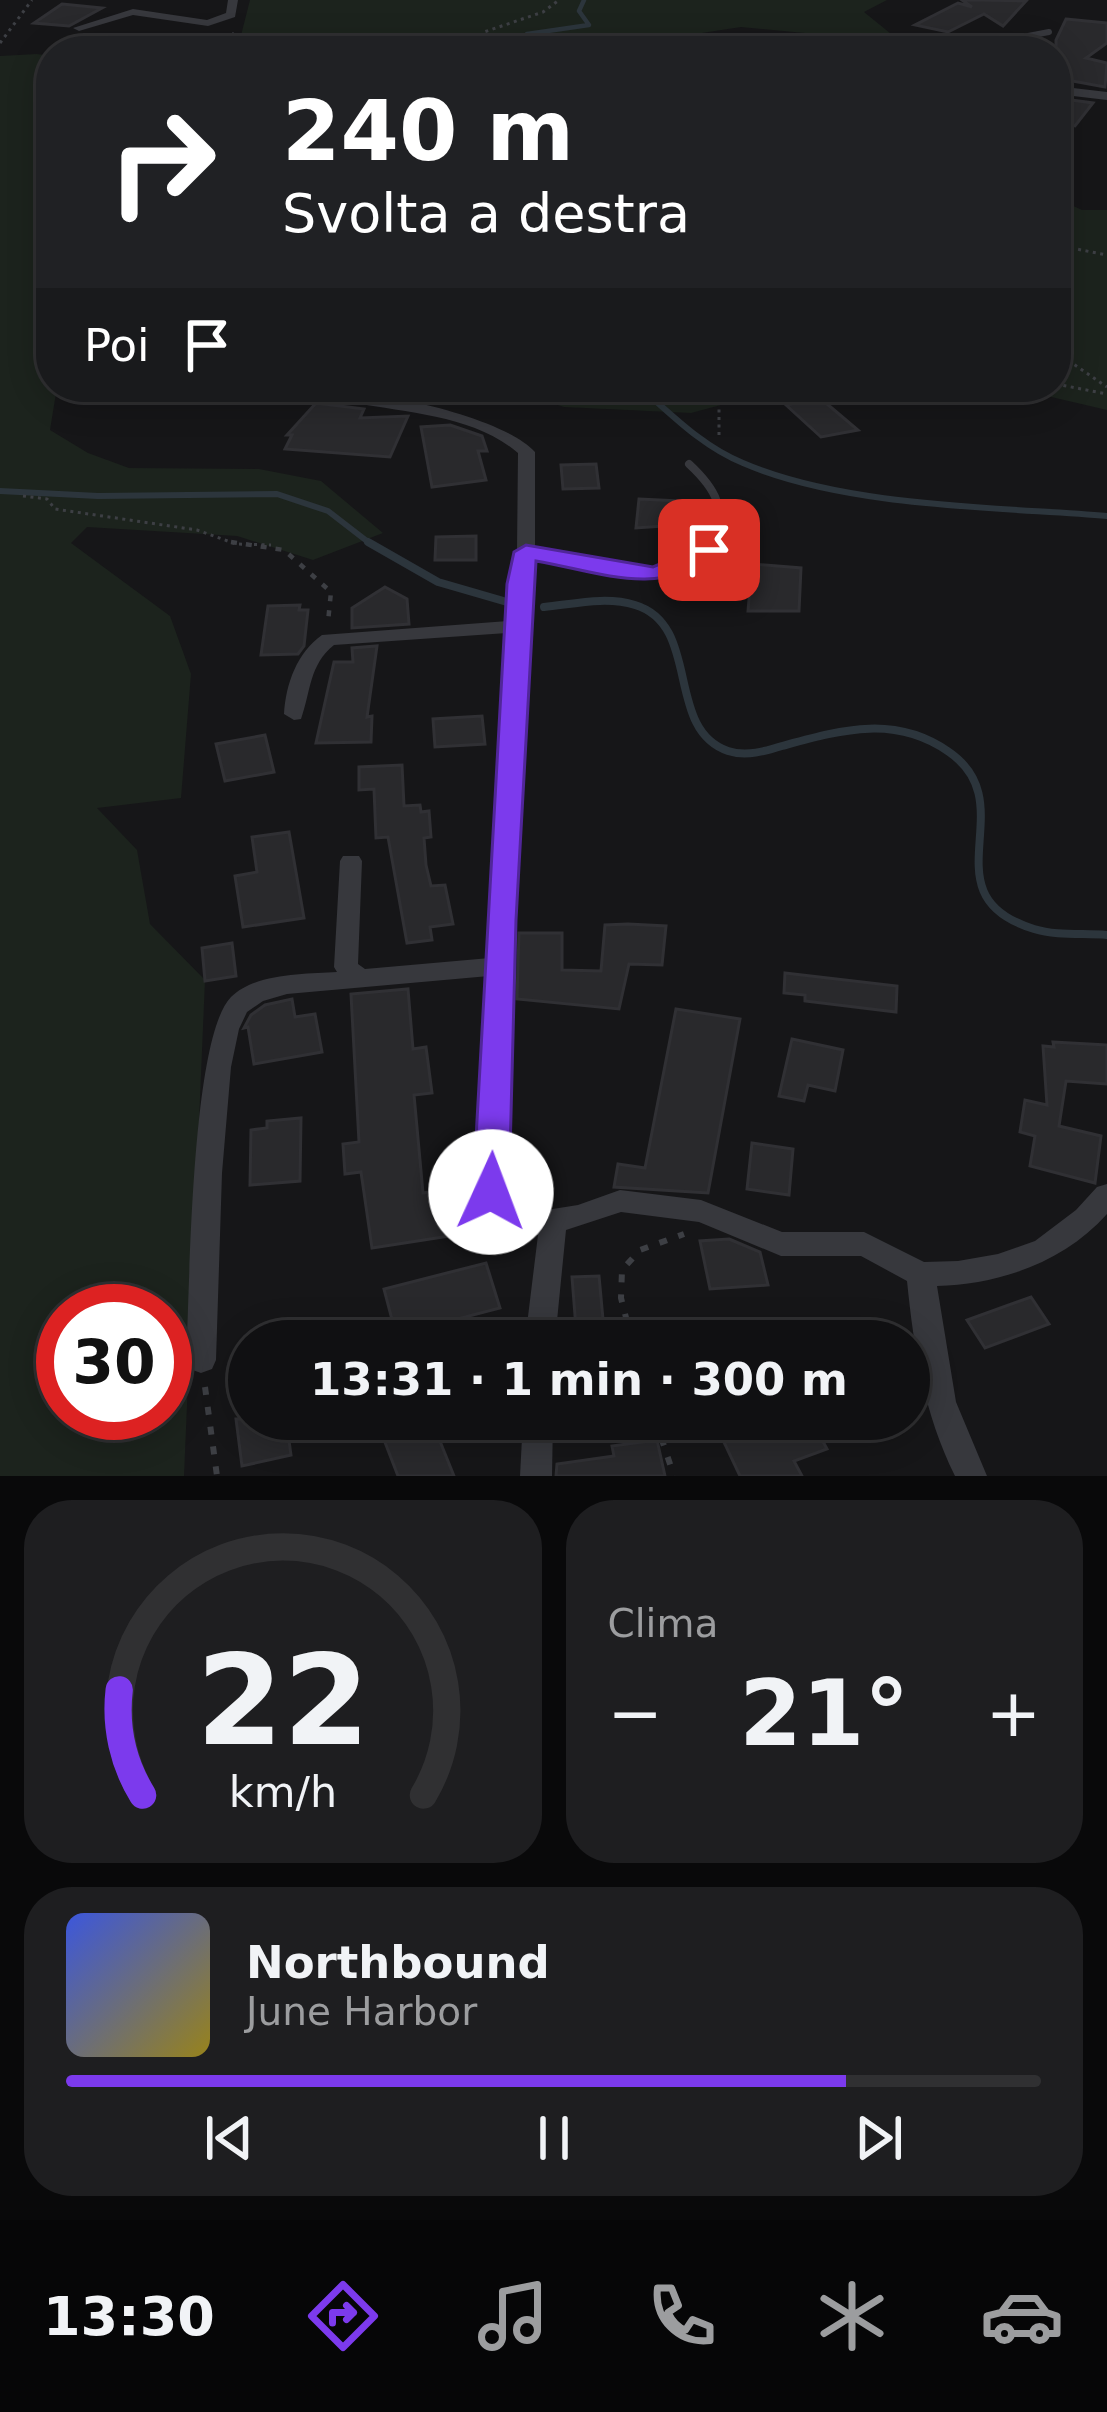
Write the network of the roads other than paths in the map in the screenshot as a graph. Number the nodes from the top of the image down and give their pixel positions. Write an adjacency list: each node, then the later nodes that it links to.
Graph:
1 (233, 0): 2 (street)
2 (79, 28)
3 (1049, 32): 4 (lane)
4 (1036, 36)
5 (1071, 91): 6 (street)
6 (1106, 94)
7 (357, 402): 9 (street)
8 (689, 464): 9 (lane)
9 (526, 552): 10 (street)
10 (518, 620): 11 (street); 13 (street)
11 (294, 714)
12 (351, 861): 14 (street)
13 (499, 966): 14 (street); 16 (street)
14 (362, 980): 19 (street)
15 (1107, 1196): 17 (street)
16 (554, 1221): 17 (street); 18 (street)
17 (921, 1274): 22 (street)
18 (542, 1320)
19 (202, 1360)
20 (537, 1440): 21 (street)
21 (536, 1476)
22 (971, 1476)

